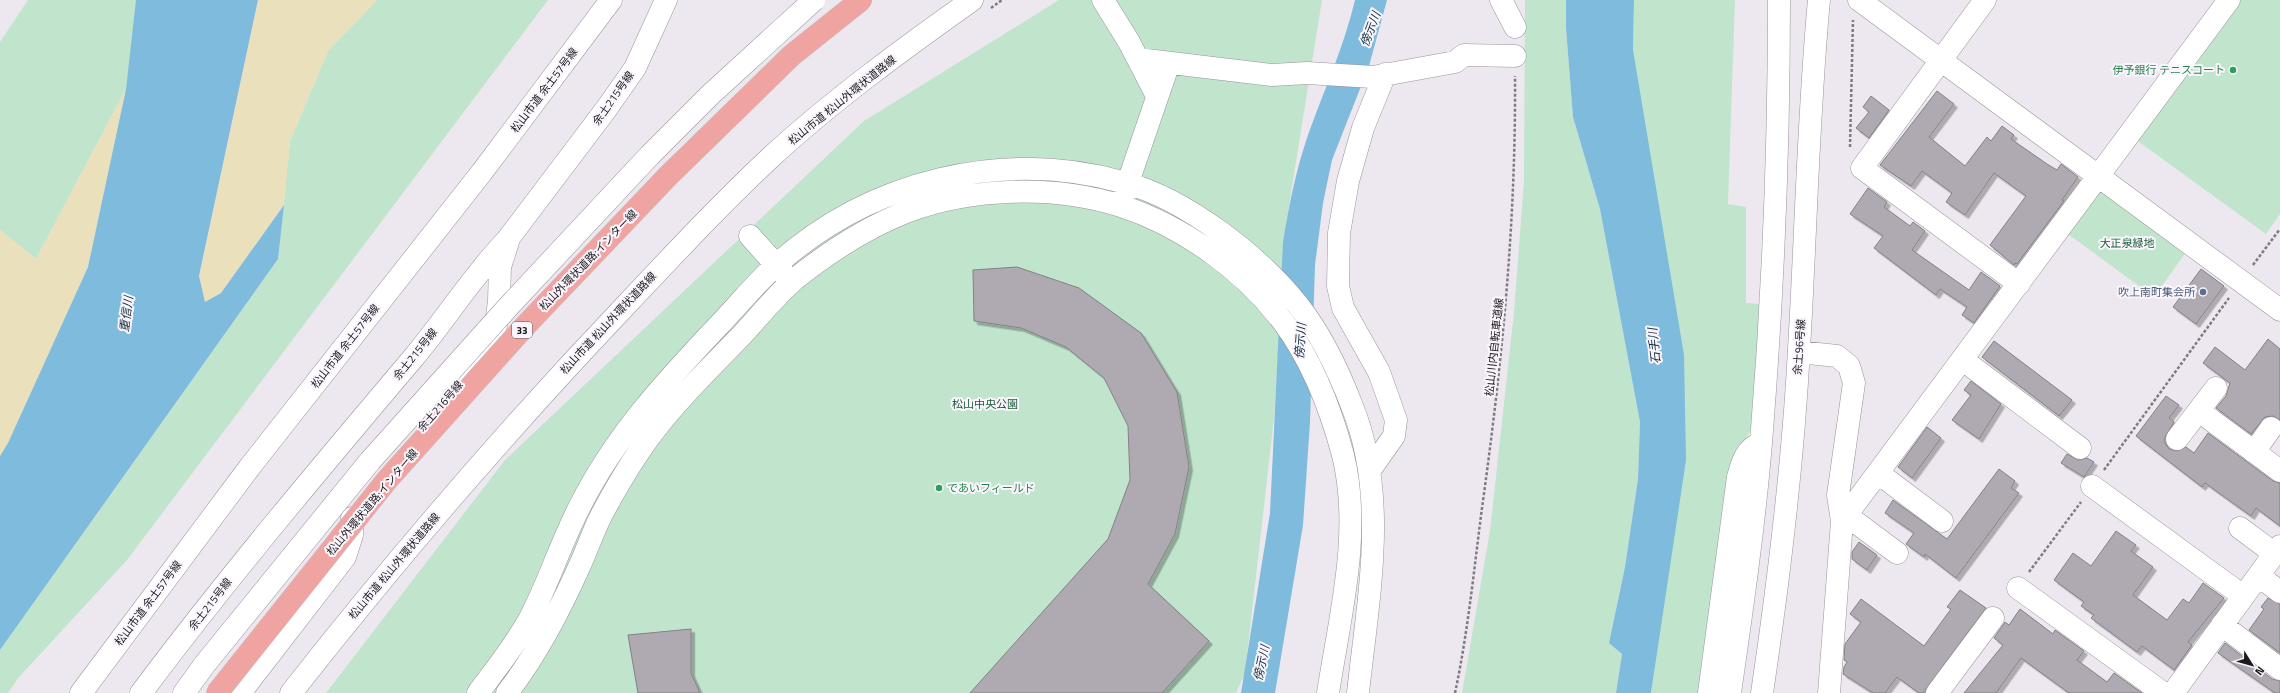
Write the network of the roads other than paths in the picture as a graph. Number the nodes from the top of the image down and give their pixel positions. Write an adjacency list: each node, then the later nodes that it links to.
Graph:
1 (611, 0): 55 (street, 松山市道 余土57号線)
2 (666, 0): 24 (street, 余土215号線)
3 (814, 0): 57 (street, bridge)
4 (861, 0): 58 (highway, 松山外環状道路;インター線 / 33, bridge)
5 (1103, 0): 15 (street)
6 (1501, 0): 13 (street)
7 (1778, 0): 35 (street)
8 (1819, 0): 29 (street, 余土96号線)
9 (1985, 0): 16 (street)
10 (2229, 0): 20 (street)
11 (981, 4): 60 (street, 松山市道 松山外環状道路線)
12 (1856, 8): 16 (street)
13 (1516, 27)
14 (1515, 56): 18 (street)
15 (1138, 59): 17 (street); 19 (street)
16 (1940, 61): 20 (street); 27 (street)
17 (1169, 63): 18 (street); 19 (street)
18 (1379, 76): 39 (street)
19 (1157, 96): 21 (street)
20 (2100, 176): 27 (street); 28 (street)
21 (1128, 183): 22 (street); 25 (street); 39 (street)
22 (1120, 206): 26 (street); 63 (street)
23 (750, 236): 25 (street)
24 (508, 239): 56 (street, 余土215号線); 59 (street, 余土216号線)
25 (776, 265): 26 (street); 61 (street)
26 (791, 282): 62 (street)
27 (2019, 284): 30 (street)
28 (2280, 310)
29 (1799, 352): 38 (street); 67 (street, 余土96号線)
30 (1963, 360): 36 (street); 41 (street)
31 (2216, 388): 32 (street)
32 (2199, 411): 34 (street); 37 (street)
33 (2271, 428): 37 (street)
34 (2177, 439)
35 (1761, 443): 65 (street); 66 (street)
36 (2080, 448)
37 (2254, 452): 40 (street)
38 (1841, 467): 41 (street); 43 (street)
39 (1370, 470): 64 (street)
40 (2280, 471)
41 (1876, 477): 43 (street); 44 (street)
42 (2092, 486): 51 (street)
43 (1844, 518): 47 (street); 68 (street)
44 (1942, 522)
45 (2240, 528): 46 (street)
46 (2277, 550): 48 (street)
47 (1897, 553)
48 (2259, 576): 50 (street); 51 (street)
49 (2018, 588): 70 (street)
50 (2280, 592)
51 (2243, 596): 53 (street)
52 (1993, 618): 69 (street)
53 (2222, 626): 54 (street); 71 (street)
54 (2280, 669)
55 (81, 693)
56 (141, 693)
57 (184, 693)
58 (218, 693)
59 (240, 693)
60 (291, 693)
61 (478, 693)
62 (507, 693)
63 (1328, 693)
64 (1358, 693)
65 (1710, 693)
66 (1730, 693)
67 (1762, 693)
68 (1829, 693)
69 (1937, 693)
70 (2163, 693)
71 (2173, 693)

